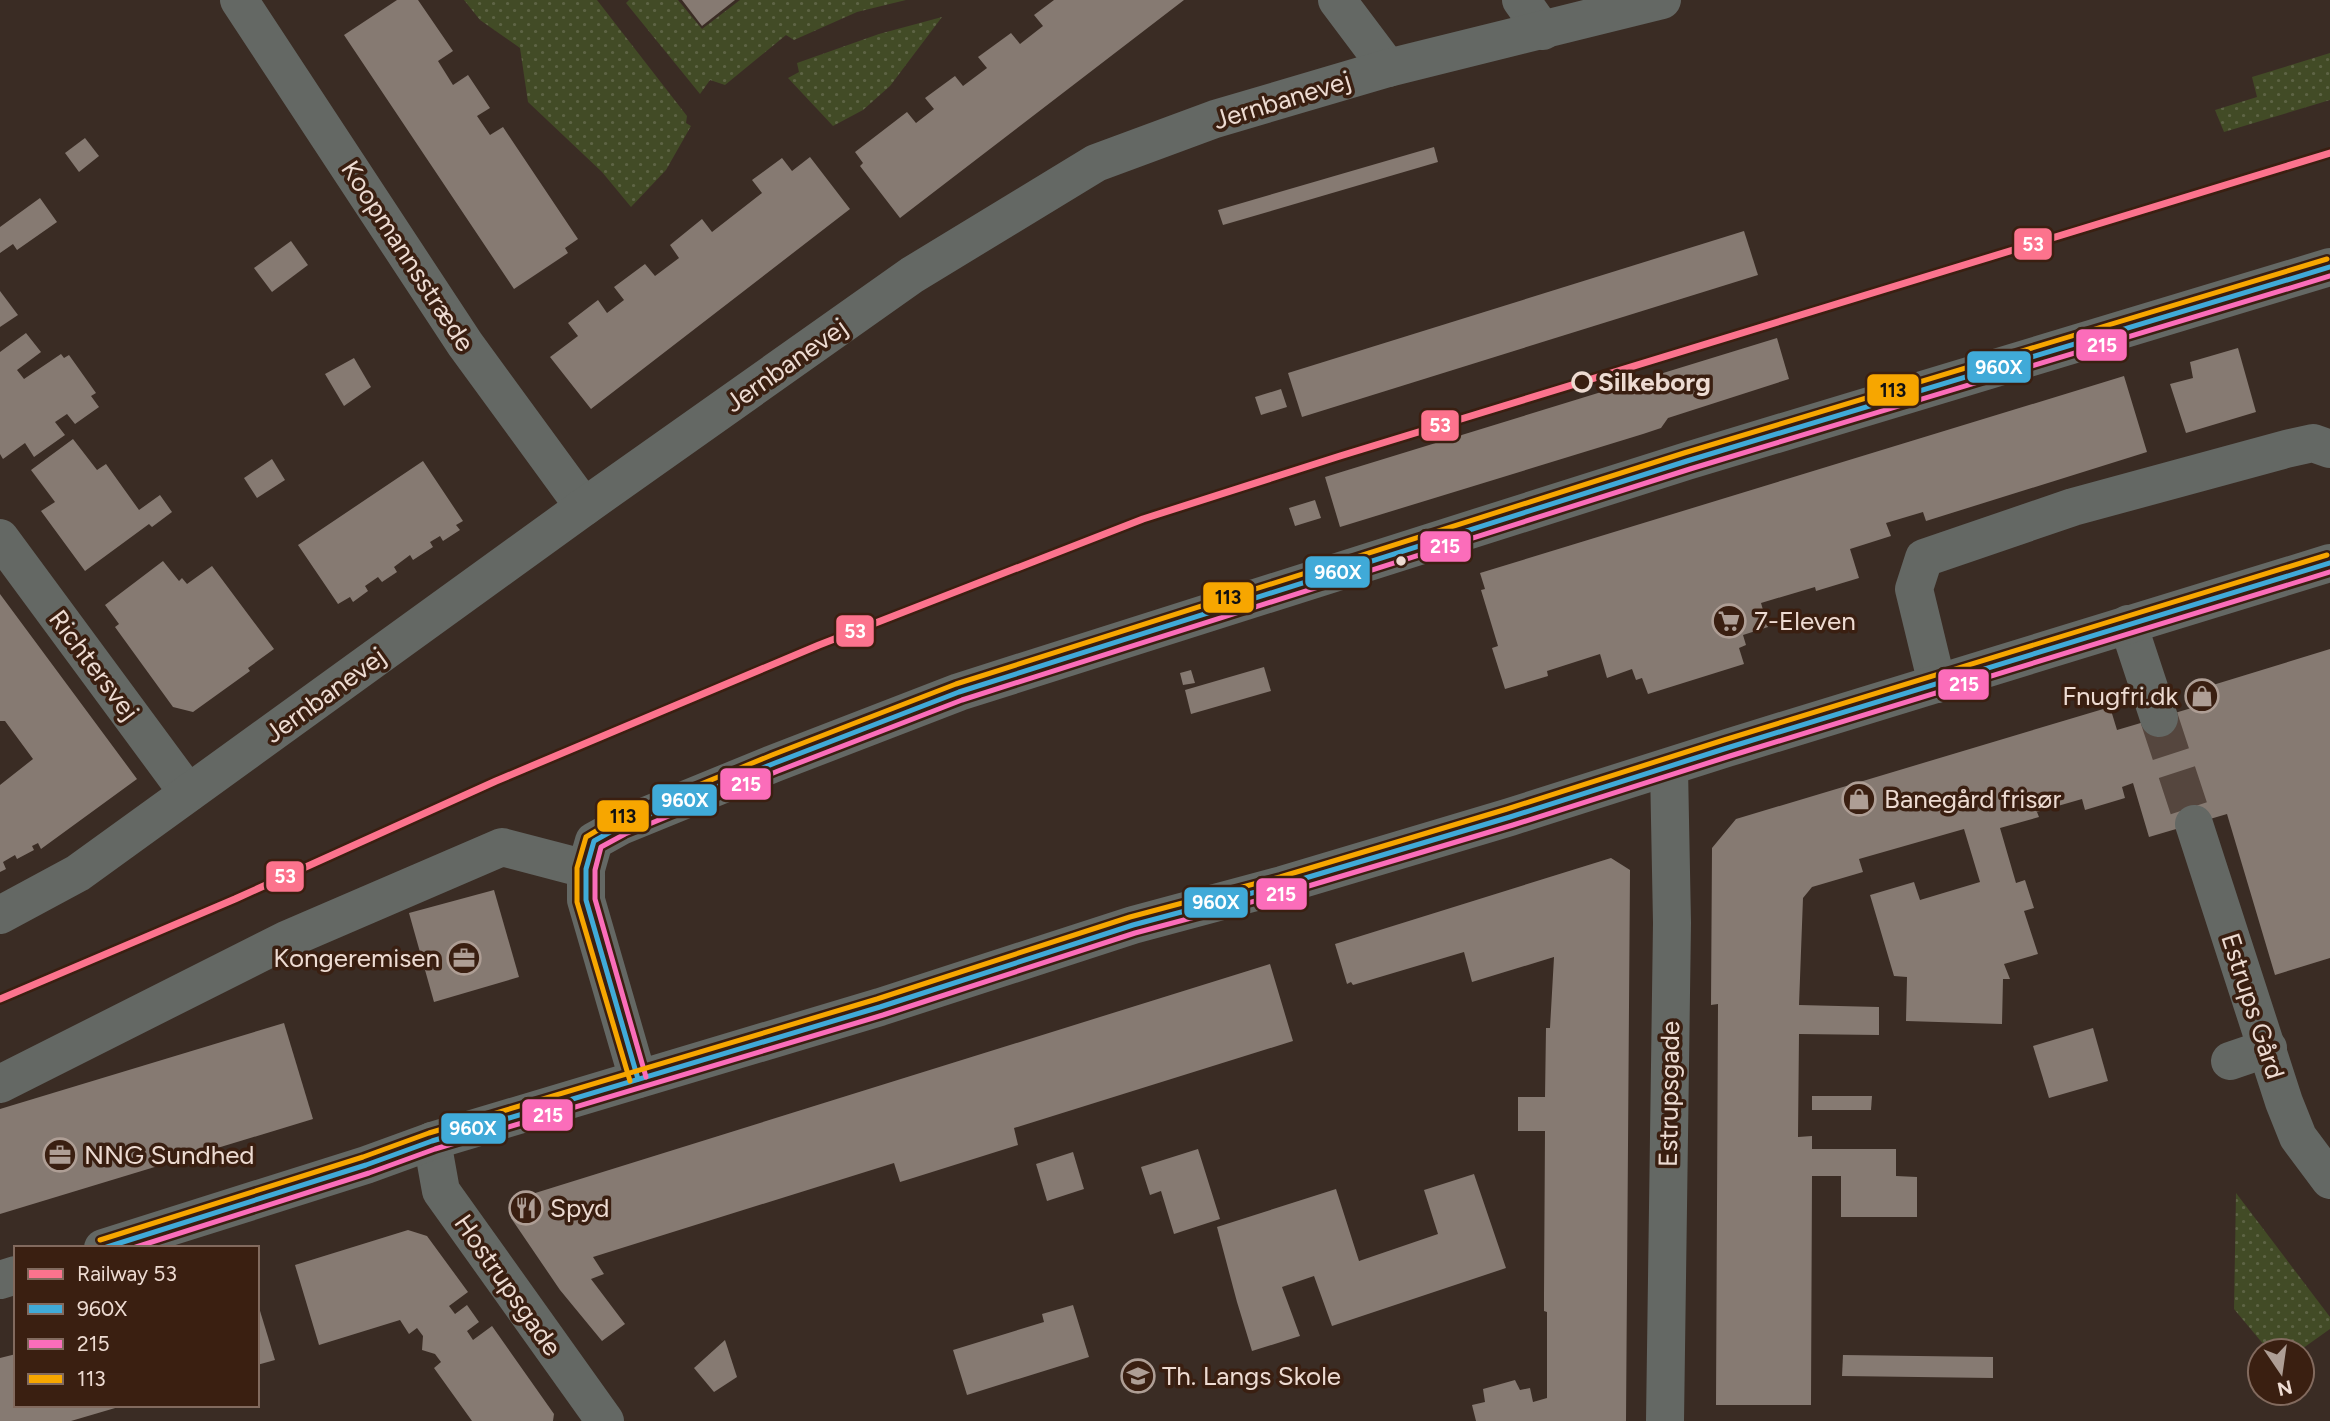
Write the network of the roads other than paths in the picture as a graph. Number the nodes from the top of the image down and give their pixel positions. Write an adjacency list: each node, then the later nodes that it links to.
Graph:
1 (239, 0): 9 (street, Koopmannsstræde)
2 (1337, 0): 6 (street)
3 (1521, 0): 5 (street)
4 (1662, 0): 5 (street, Jernbanevej)
5 (1543, 31): 6 (street, Jernbanevej)
6 (1388, 68): 9 (street, Jernbanevej)
7 (2330, 267): 18 (street)
8 (2330, 449): 13 (street)
9 (584, 507): 16 (street, Jernbanevej)
10 (0, 538): 16 (street, Richtersvej)
11 (2330, 563): 12 (street)
12 (2128, 624): 13 (street); 14 (street)
13 (1937, 684): 15 (street)
14 (2159, 718)
15 (1669, 768): 22 (street); 28 (street, Estrupsgade)
16 (188, 793): 19 (street, Jernbanevej)
17 (2194, 824): 20 (street, Estrups Gård)
18 (586, 869): 22 (street); 23 (street)
19 (0, 915)
20 (2268, 1048): 21 (street); 25 (street, Estrups Gård)
21 (2230, 1061)
22 (638, 1079): 24 (street)
23 (0, 1084)
24 (432, 1141): 26 (street); 27 (street, Hostrupsgade)
25 (2330, 1180)
26 (109, 1246)
27 (605, 1421)
28 (1665, 1421)

